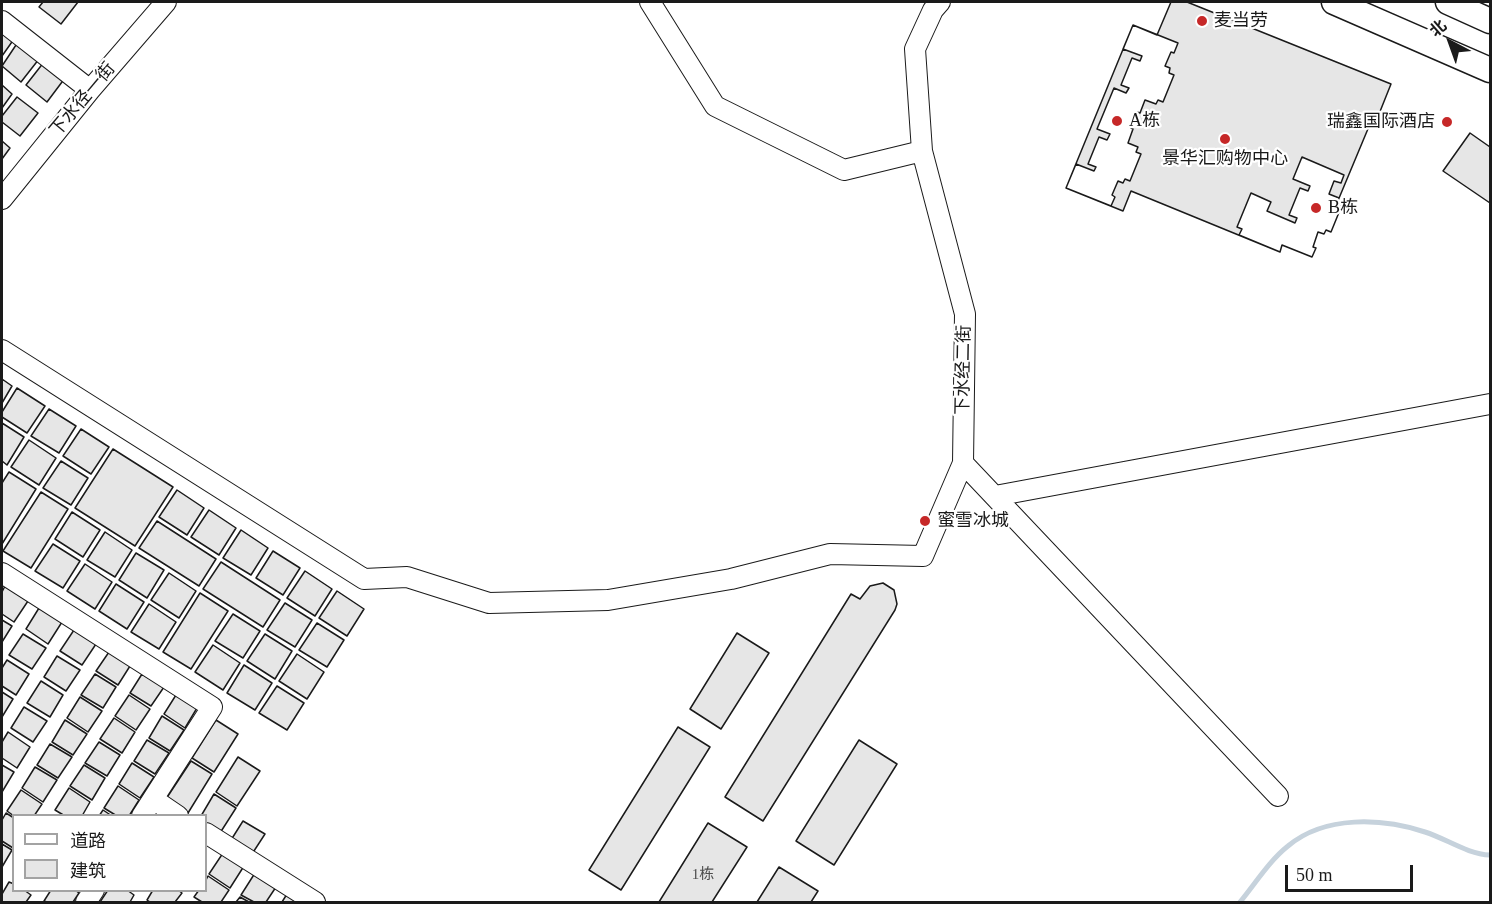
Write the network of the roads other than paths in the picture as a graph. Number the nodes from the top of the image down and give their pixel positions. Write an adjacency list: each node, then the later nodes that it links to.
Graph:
1 (166, 2): 9 (street, 下水径一街)
2 (651, 2): 10 (street)
3 (940, 2): 10 (street, 下水经二街)
4 (1334, 2): 8 (main road)
5 (1448, 2): 7 (main road)
6 (2, 21): 9 (street)
7 (1491, 21)
8 (1491, 70)
9 (90, 90): 11 (street, 下水径一街)
10 (922, 151): 14 (street, 下水经二街)
11 (2, 199)
12 (2, 350): 14 (street, 下水经二街)
13 (1491, 404): 15 (street)
14 (963, 463): 15 (street)
15 (995, 495): 17 (street)
16 (2, 573): 18 (street)
17 (1278, 796)
18 (147, 807): 19 (street)
19 (171, 814)
20 (207, 834): 21 (street)
21 (315, 903)

